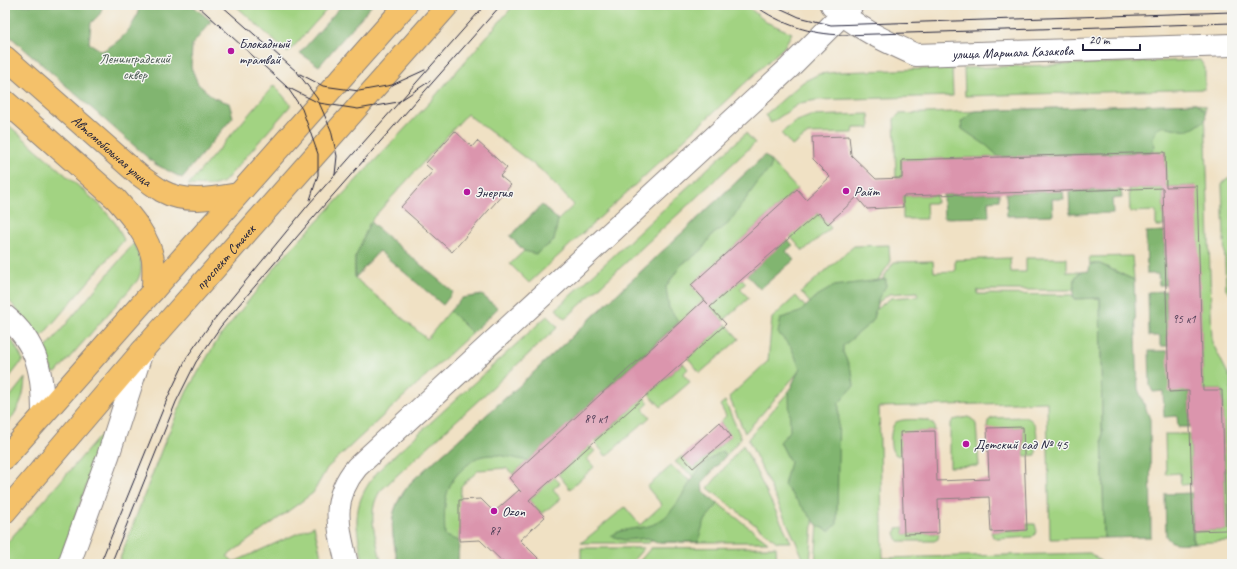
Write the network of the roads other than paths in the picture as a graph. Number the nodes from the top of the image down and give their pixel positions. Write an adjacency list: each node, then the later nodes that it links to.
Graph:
1 (406, 5): 7 (main road)
2 (448, 5): 10 (main road, проспект Стачек)
3 (842, 8): 4 (street, улица Маршала Казакова); 15 (street)
4 (1232, 45)
5 (5, 57): 7 (main road, Автомобильная улица)
6 (5, 101): 8 (main road)
7 (238, 194): 8 (main road)
8 (153, 291): 11 (main road)
9 (5, 316): 11 (street)
10 (142, 351): 13 (main road, проспект Стачек); 14 (street)
11 (43, 414): 12 (main road)
12 (5, 458)
13 (5, 512)
14 (69, 564)
15 (347, 564)

